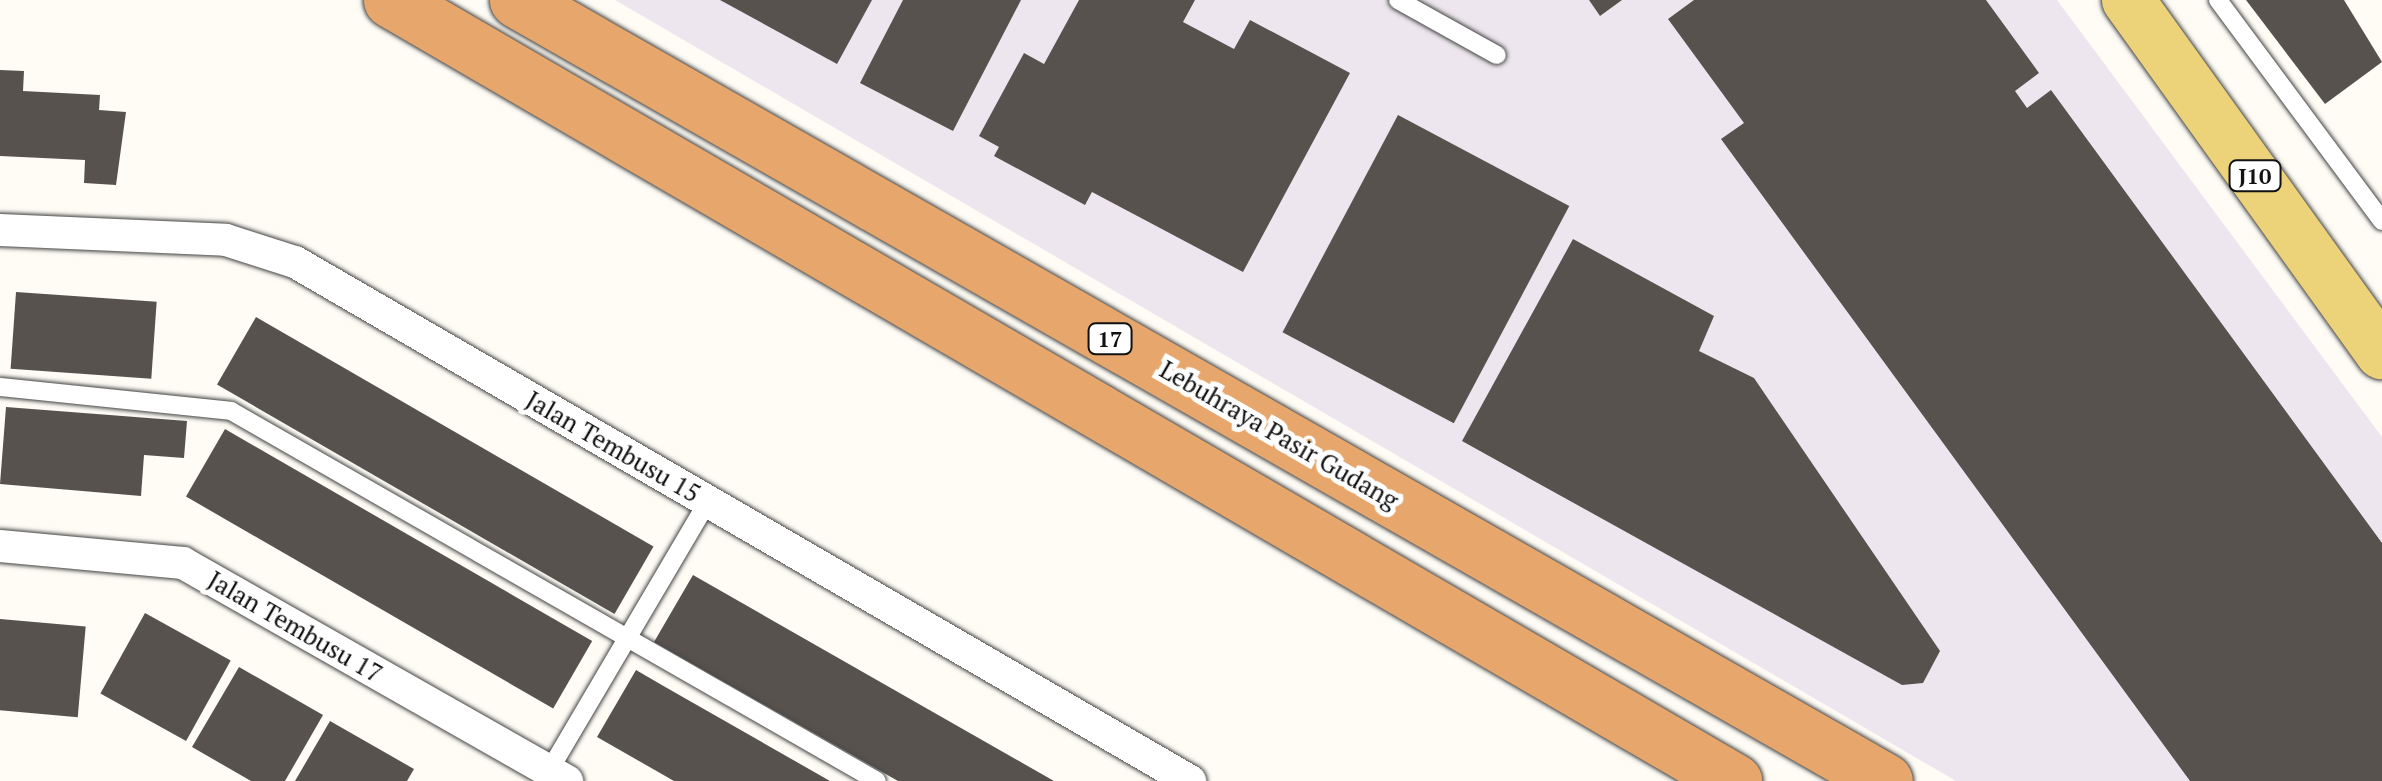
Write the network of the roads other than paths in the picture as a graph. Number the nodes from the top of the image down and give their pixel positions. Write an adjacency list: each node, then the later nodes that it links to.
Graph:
1 (392, 0): 17 (highway)
2 (517, 0): 18 (highway, Lebuhraya Pasir Gudang / 17)
3 (1398, 0): 6 (lane)
4 (2128, 0): 9 (main road, J10)
5 (2218, 0): 7 (lane)
6 (1497, 56)
7 (2382, 221)
8 (0, 230): 11 (street, Jalan Tembusu 15)
9 (2382, 353)
10 (0, 387): 13 (lane)
11 (708, 502): 13 (lane); 16 (street, Jalan Tembusu 15)
12 (0, 546): 14 (street, Jalan Tembusu 17)
13 (629, 640): 14 (lane); 15 (lane)
14 (558, 776)
15 (877, 781)
16 (1190, 781)
17 (1734, 781)
18 (1884, 781)

